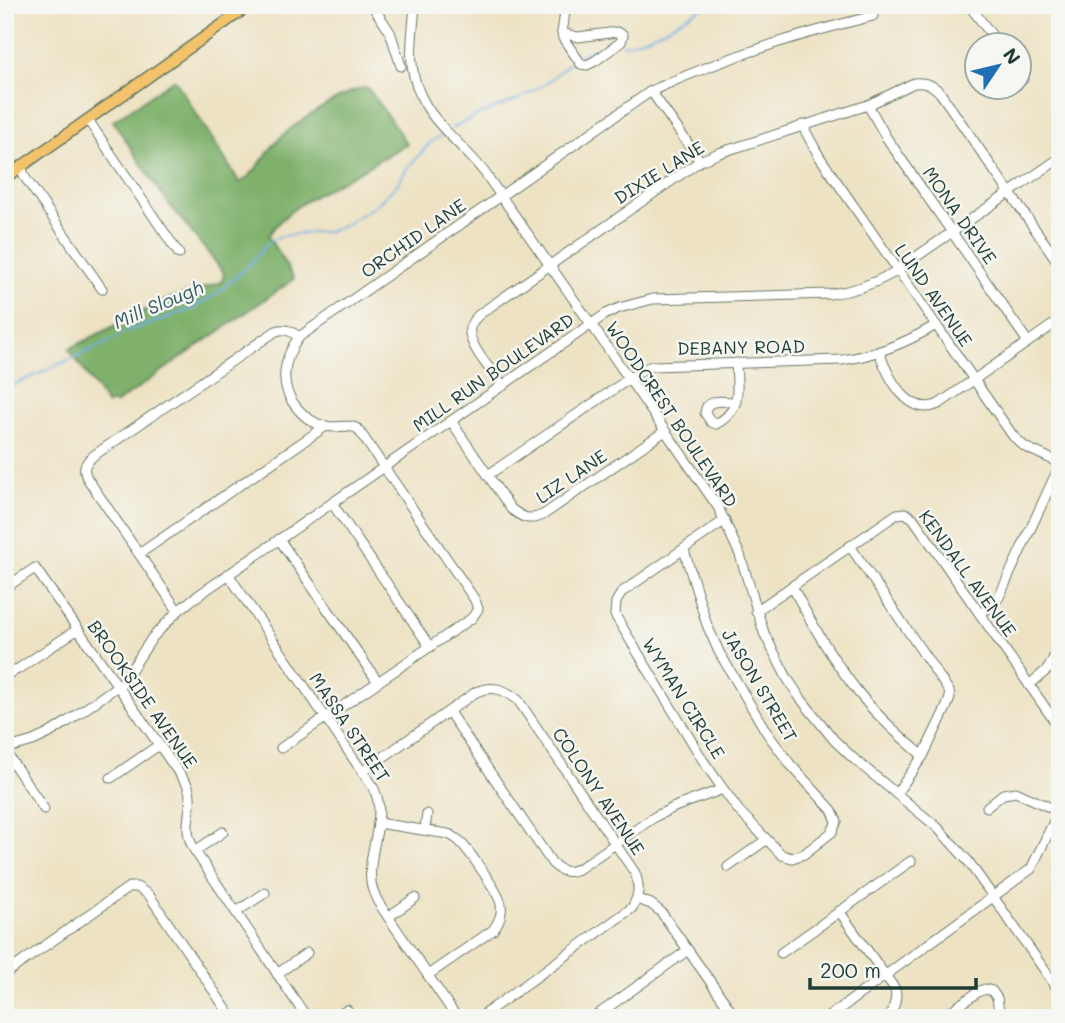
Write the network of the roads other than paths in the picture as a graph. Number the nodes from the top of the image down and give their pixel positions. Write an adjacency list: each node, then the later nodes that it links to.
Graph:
1 (250, 5): 14 (main road)
2 (372, 5): 9 (street)
3 (415, 5): 10 (street, WOODCREST BOULEVARD)
4 (566, 5): 8 (street)
5 (969, 5): 7 (street)
6 (873, 16): 12 (street, ORCHID LANE)
7 (989, 32)
8 (562, 33): 8 (street)
9 (394, 41): 10 (street); 11 (street)
10 (411, 43): 21 (street, WOODCREST BOULEVARD)
11 (401, 66)
12 (651, 91): 17 (street); 21 (street, ORCHID LANE)
13 (868, 105): 15 (street, DIXIE LANE); 20 (street, DIXIE LANE); 22 (street, MONA DRIVE)
14 (88, 120): 18 (main road); 23 (street)
15 (802, 125): 17 (street, DIXIE LANE); 26 (street, LUND AVENUE)
16 (1060, 158): 20 (street, MILL RUN BOULEVARD)
17 (700, 161): 24 (street, DIXIE LANE)
18 (22, 167): 19 (main road); 27 (street)
19 (5, 178)
20 (1010, 192): 22 (street, MILL RUN BOULEVARD); 25 (street)
21 (501, 196): 24 (street, WOODCREST BOULEVARD); 31 (street, ORCHID LANE)
22 (952, 232): 26 (street, MILL RUN BOULEVARD); 32 (street, MONA DRIVE)
23 (179, 254)
24 (549, 265): 29 (street, WOODCREST BOULEVARD); 37 (street, DIXIE LANE)
25 (1060, 265)
26 (898, 270): 29 (street, MILL RUN BOULEVARD); 30 (street, LUND AVENUE)
27 (102, 289)
28 (1060, 320): 32 (street)
29 (591, 324): 35 (street, WOODCREST BOULEVARD); 37 (street, MILL RUN BOULEVARD)
30 (936, 325): 33 (street, DEBANY ROAD); 36 (street, LUND AVENUE)
31 (299, 337): 40 (street); 50 (street)
32 (1028, 342): 36 (street)
33 (880, 352): 34 (street, DEBANY ROAD); 36 (street)
34 (736, 363): 35 (street, DEBANY ROAD); 38 (street)
35 (629, 379): 41 (street, WOODCREST BOULEVARD); 44 (street, DEBANY ROAD)
36 (974, 380): 42 (street, LUND AVENUE)
37 (503, 386): 39 (street, MILL RUN BOULEVARD)
38 (736, 402)
39 (451, 421): 43 (street, MILL RUN BOULEVARD); 44 (street, LIZ LANE)
40 (326, 426): 43 (street); 50 (street)
41 (665, 431): 44 (street, LIZ LANE); 46 (street, WOODCREST BOULEVARD)
42 (1060, 464): 56 (street)
43 (384, 467): 45 (street, MILL RUN BOULEVARD); 59 (street)
44 (488, 475)
45 (332, 503): 47 (street, MILL RUN BOULEVARD); 59 (street)
46 (725, 520): 49 (street, WYMAN CIRCLE); 55 (street, WOODCREST BOULEVARD)
47 (279, 539): 51 (street, MILL RUN BOULEVARD); 61 (street)
48 (850, 546): 52 (street, KENDALL AVENUE); 56 (street, KENDALL AVENUE); 70 (street)
49 (684, 550): 73 (street, WYMAN CIRCLE); 79 (street, JASON STREET)
50 (139, 554): 54 (street)
51 (228, 574): 54 (street, MILL RUN BOULEVARD); 65 (street, MASSA STREET)
52 (792, 586): 55 (street, KENDALL AVENUE); 70 (street)
53 (5, 588): 57 (street, BROOKSIDE AVENUE)
54 (178, 611): 62 (street, MILL RUN BOULEVARD)
55 (756, 611): 74 (street, WOODCREST BOULEVARD)
56 (980, 614): 63 (street, KENDALL AVENUE)
57 (78, 629): 60 (street); 62 (street, BROOKSIDE AVENUE)
58 (1060, 645): 63 (street)
59 (430, 647): 61 (street)
60 (5, 675)
61 (378, 682): 65 (street)
62 (118, 685): 67 (street, BROOKSIDE AVENUE); 69 (street, MILL RUN BOULEVARD)
63 (1029, 685): 66 (street, KENDALL AVENUE)
64 (449, 712): 71 (street); 84 (street, COLONY AVENUE); 84 (street)
65 (325, 719): 68 (street); 71 (street, MASSA STREET)
66 (1060, 729)
67 (159, 745): 72 (street); 85 (street, BROOKSIDE AVENUE)
68 (281, 748)
69 (5, 750): 76 (street)
70 (923, 756): 74 (street)
71 (362, 772): 80 (street, MASSA STREET)
72 (111, 778)
73 (723, 789): 83 (street, WYMAN CIRCLE); 84 (street)
74 (896, 794): 90 (street, WOODCREST BOULEVARD)
75 (987, 807): 77 (street)
76 (44, 809)
77 (1059, 811): 90 (street)
78 (427, 814): 81 (street)
79 (836, 821): 83 (street, WYMAN CIRCLE)
80 (378, 823): 81 (street); 94 (street, MASSA STREET)
81 (425, 829): 100 (street)
82 (223, 832): 85 (street)
83 (766, 840): 87 (street)
84 (615, 844): 91 (street, COLONY AVENUE)
85 (195, 851): 93 (street, BROOKSIDE AVENUE)
86 (911, 861): 92 (street)
87 (728, 867)
88 (265, 893): 93 (street)
89 (415, 898): 94 (street)
90 (994, 898): 101 (street); 102 (street, WOODCREST BOULEVARD)
91 (638, 899): 95 (street); 108 (street)
92 (839, 911): 97 (street); 101 (street)
93 (236, 912): 99 (street, BROOKSIDE AVENUE)
94 (388, 917): 100 (street, MASSA STREET)
95 (688, 950): 109 (street); 110 (street)
96 (307, 953): 99 (street)
97 (780, 953)
98 (5, 974): 104 (street)
99 (277, 974): 105 (street, BROOKSIDE AVENUE)
100 (428, 975): 107 (street, MASSA STREET)
101 (885, 975): 111 (street); 112 (street)
102 (1060, 992)
103 (346, 1010): 106 (street)
104 (232, 1018)
105 (307, 1018)
106 (335, 1018)
107 (457, 1018)
108 (479, 1018)
109 (593, 1018)
110 (736, 1018)
111 (827, 1018)
112 (889, 1018)
113 (941, 1018): 114 (street)
114 (1000, 1018)

